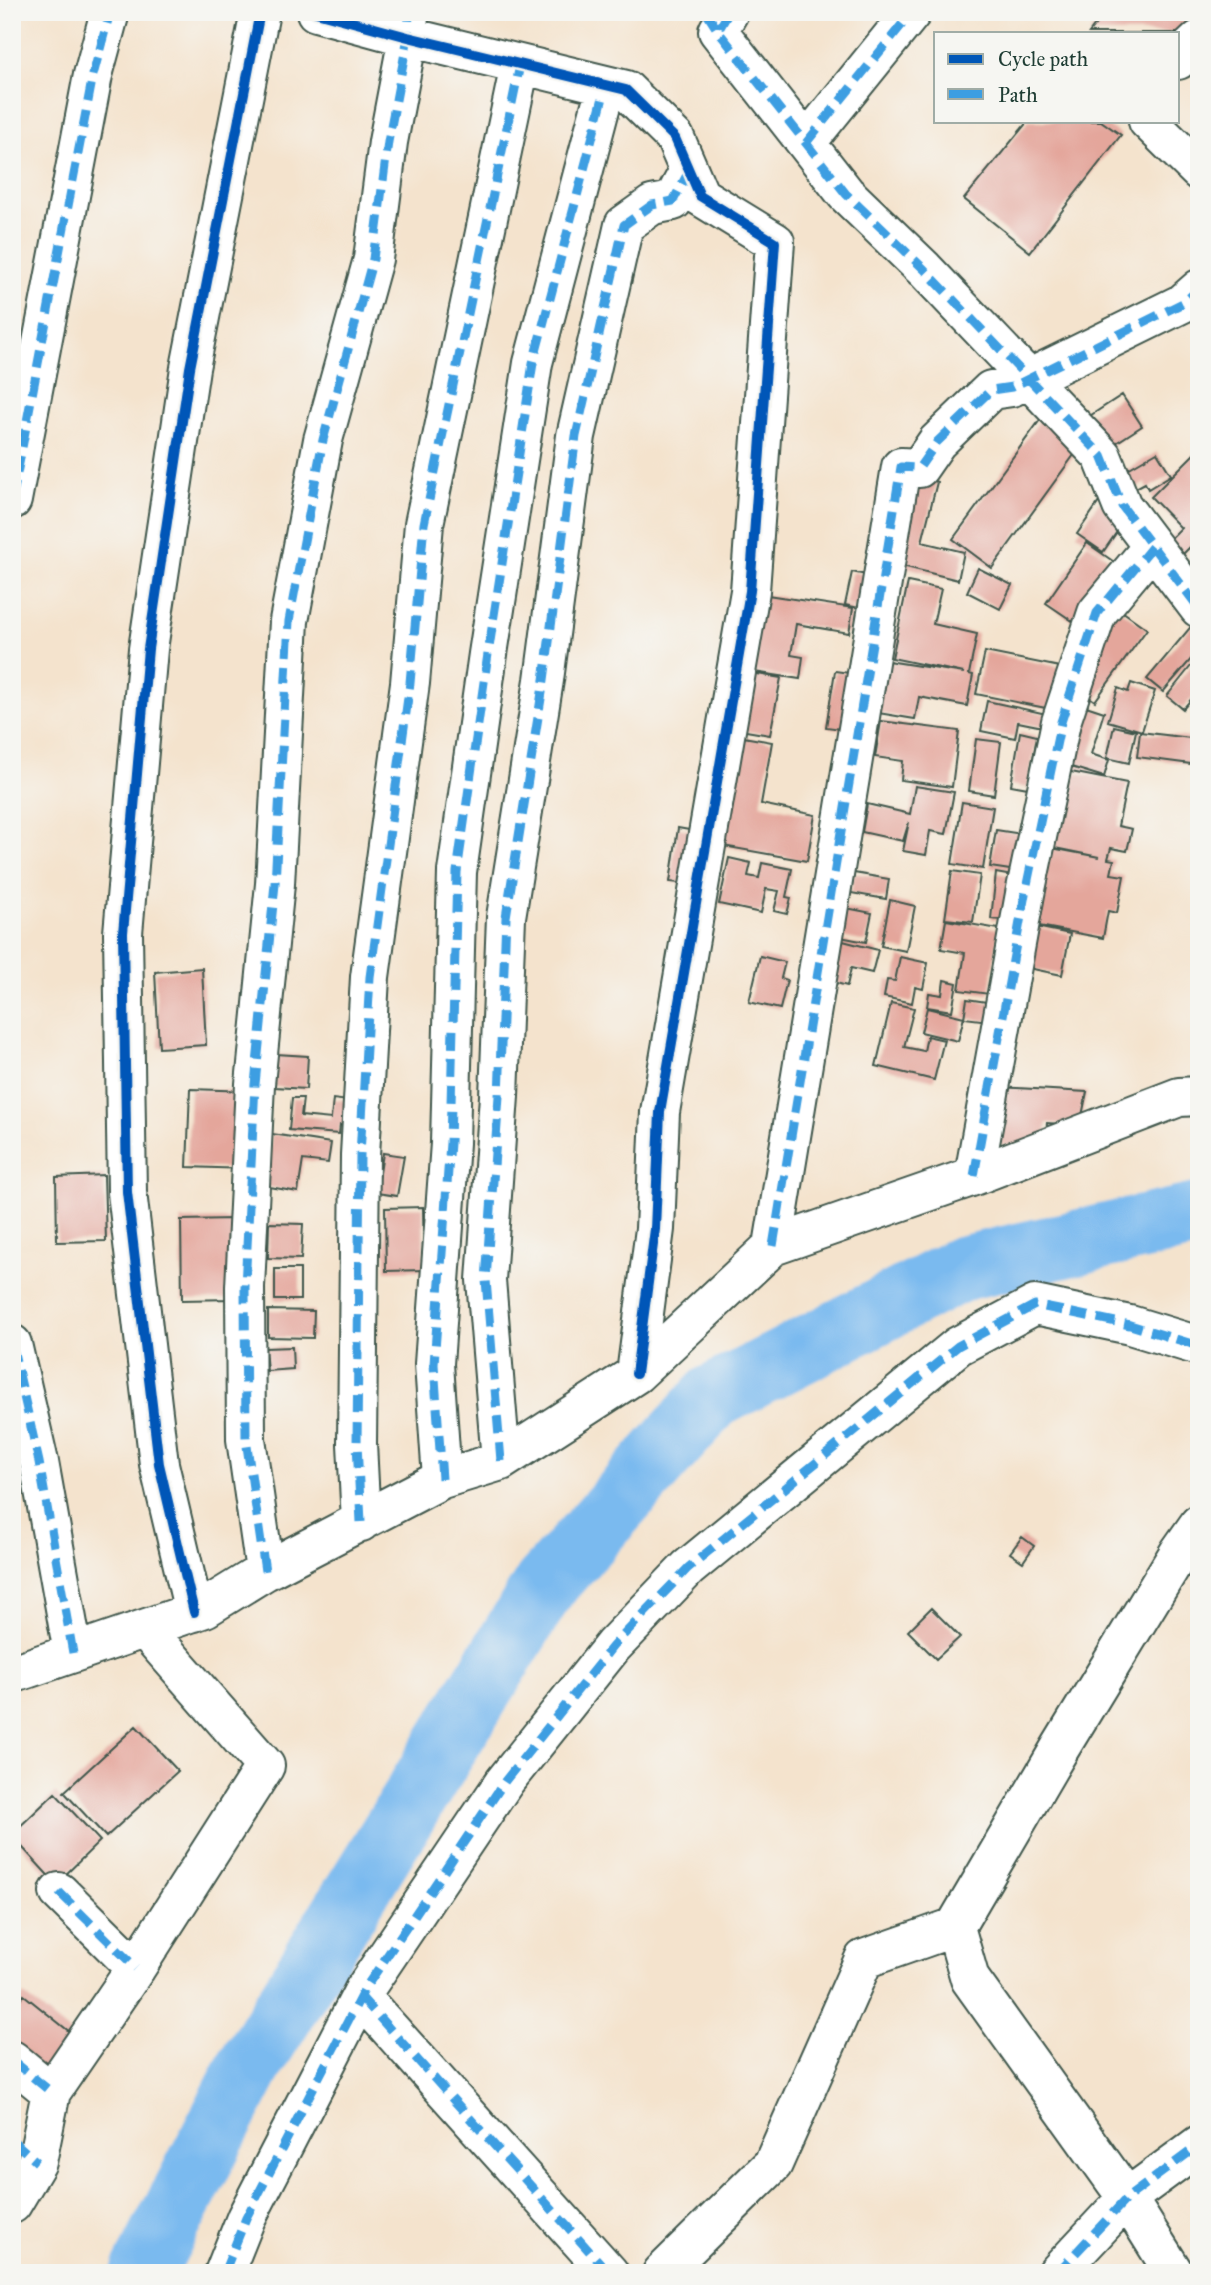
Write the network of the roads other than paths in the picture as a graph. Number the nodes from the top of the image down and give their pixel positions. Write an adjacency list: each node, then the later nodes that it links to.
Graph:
1 (110, 12): 17 (street)
2 (260, 12): 31 (street)
3 (316, 12): 6 (street)
4 (912, 12): 12 (street)
5 (718, 18): 12 (street)
6 (408, 25): 9 (street); 30 (street)
7 (1199, 40): 8 (street)
8 (1180, 58)
9 (520, 65): 10 (street); 28 (street)
10 (606, 86): 13 (street); 27 (street)
11 (1149, 122): 14 (street)
12 (806, 143): 16 (street)
13 (689, 171): 25 (street); 26 (street)
14 (1199, 171)
15 (1199, 289): 16 (street)
16 (1029, 379): 18 (street); 22 (street)
17 (12, 500)
18 (1152, 547): 19 (street); 21 (street)
19 (1199, 608)
20 (1199, 1096): 21 (street)
21 (974, 1177): 22 (street)
22 (773, 1246): 25 (street)
23 (12, 1343): 33 (street)
24 (1199, 1346): 38 (street)
25 (636, 1374): 26 (street)
26 (501, 1461): 27 (street)
27 (442, 1479): 28 (street)
28 (361, 1522): 30 (street)
29 (1199, 1524): 36 (street)
30 (265, 1571): 31 (street)
31 (194, 1612): 32 (street)
32 (145, 1629): 33 (street); 37 (street)
33 (73, 1653): 34 (street)
34 (12, 1674)
35 (59, 1892): 37 (street)
36 (955, 1927): 43 (street); 47 (street)
37 (136, 1968): 40 (street)
38 (361, 1997): 45 (street); 46 (street)
39 (12, 2060): 40 (street)
40 (51, 2092): 42 (street)
41 (1199, 2145): 43 (street)
42 (25, 2151): 44 (street)
43 (1127, 2198): 48 (street); 49 (street)
44 (12, 2204)
45 (224, 2273)
46 (609, 2273)
47 (662, 2273)
48 (1057, 2273)
49 (1174, 2273)

